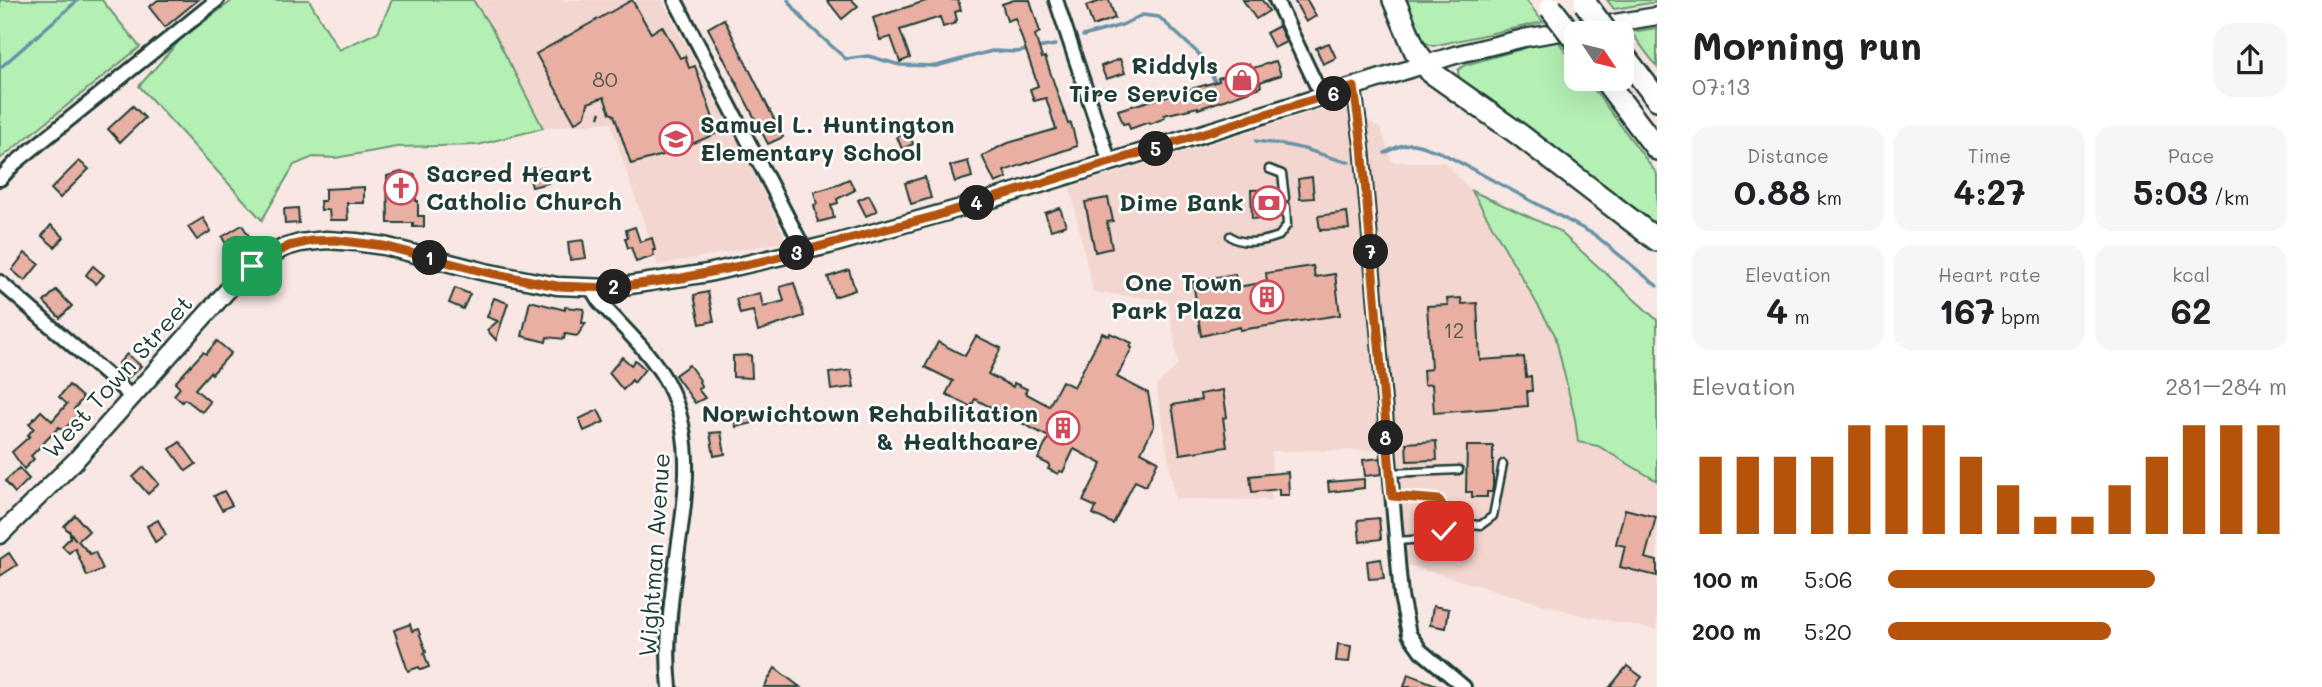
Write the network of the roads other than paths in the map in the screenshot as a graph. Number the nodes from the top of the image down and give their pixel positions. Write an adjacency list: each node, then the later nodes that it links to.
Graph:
1 (217, 0): 20 (street)
2 (675, 0): 25 (street)
3 (1056, 0): 18 (street)
4 (1276, 0): 15 (street)
5 (1394, 0): 11 (highway)
6 (1584, 2): 9 (highway, bridge)
7 (1548, 4): 10 (highway, bridge)
8 (1657, 16): 11 (main road, West Town Street)
9 (1598, 21)
10 (1564, 25)
11 (1425, 65): 13 (main road, West Town Street); 24 (highway)
12 (1634, 69): 16 (highway)
13 (1354, 87): 15 (main road, West Town Street); 31 (street)
14 (1613, 91): 17 (highway)
15 (1322, 97): 18 (main road, West Town Street)
16 (1657, 99)
17 (1657, 149)
18 (1110, 163): 25 (main road, West Town Street)
19 (1269, 169): 21 (lane)
20 (0, 179)
21 (1285, 198)
22 (1286, 207): 23 (lane)
23 (1230, 236)
24 (1657, 240)
25 (805, 251): 27 (main road, West Town Street)
26 (0, 282): 28 (street)
27 (591, 288): 28 (main road, West Town Street); 36 (street, Wightman Avenue)
28 (132, 397): 34 (main road, West Town Street)
29 (1503, 464): 33 (lane)
30 (1459, 470): 31 (lane)
31 (1390, 473): 32 (street)
32 (1392, 496): 33 (lane); 35 (street)
33 (1447, 522): 35 (lane)
34 (0, 535)
35 (1396, 541): 37 (street)
36 (670, 687)
37 (1464, 687)

